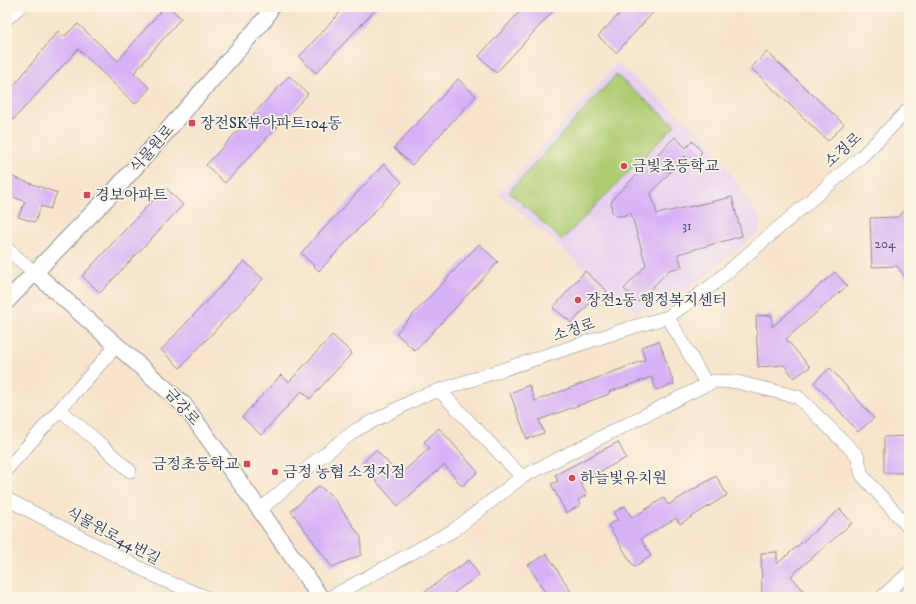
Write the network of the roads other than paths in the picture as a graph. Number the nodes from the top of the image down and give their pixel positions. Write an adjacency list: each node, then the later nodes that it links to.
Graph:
1 (20, 7): 3 (street)
2 (271, 7): 6 (main road, 식물원로)
3 (7, 19)
4 (909, 109): 8 (street, 소정로)
5 (7, 249): 6 (street, 금강로)
6 (34, 272): 7 (main road, 식물원로); 9 (main road, 금강로)
7 (7, 301)
8 (668, 317): 10 (street); 11 (street, 소정로)
9 (117, 345): 12 (street); 17 (main road, 금강로)
10 (707, 385): 15 (street); 18 (street)
11 (440, 391): 15 (street); 17 (street, 소정로)
12 (60, 410): 13 (street); 14 (street)
13 (7, 469)
14 (130, 471)
15 (522, 477): 22 (street)
16 (7, 499): 20 (street, 식물원로44번길)
17 (260, 510): 21 (main road, 금강로)
18 (909, 528)
19 (909, 573): 23 (street)
20 (206, 597)
21 (320, 597)
22 (331, 597)
23 (882, 597)

